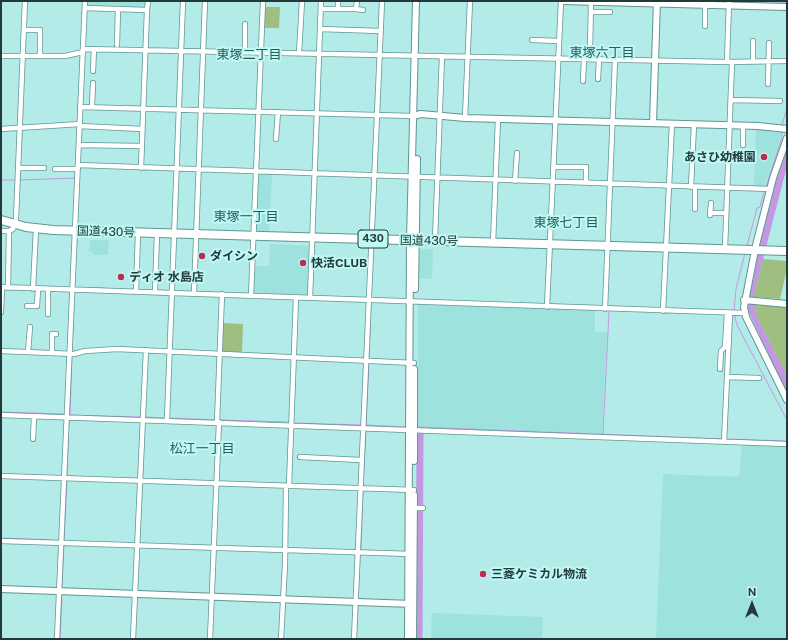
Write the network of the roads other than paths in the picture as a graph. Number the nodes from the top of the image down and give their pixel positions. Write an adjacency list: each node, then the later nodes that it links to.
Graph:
1 (25, 1): 35 (street)
2 (85, 1): 23 (street)
3 (148, 1): 28 (street)
4 (183, 1): 46 (street)
5 (205, 1): 47 (street)
6 (263, 1): 49 (street)
7 (302, 1): 50 (street)
8 (321, 1): 25 (street)
9 (338, 1): 26 (street)
10 (357, 1): 27 (street)
11 (382, 1): 36 (street)
12 (416, 1): 53 (street)
13 (419, 1): 53 (street)
14 (470, 1): 58 (street)
15 (562, 1): 16 (street); 38 (street)
16 (591, 2): 17 (street); 30 (street)
17 (657, 2): 18 (street); 63 (street)
18 (678, 2): 21 (street)
19 (728, 3): 20 (street); 21 (street); 65 (street)
20 (771, 4): 22 (street)
21 (705, 5): 33 (street)
22 (787, 7)
23 (86, 8): 24 (street); 42 (street)
24 (118, 9): 28 (street); 41 (street)
25 (320, 9): 26 (street); 34 (street)
26 (338, 9): 27 (street)
27 (356, 9): 29 (street)
28 (147, 10): 45 (street)
29 (363, 10)
30 (591, 12): 31 (street); 44 (street)
31 (610, 12)
32 (245, 24): 48 (street)
33 (705, 26)
34 (320, 29): 36 (street); 51 (street)
35 (24, 30): 55 (street); 56 (street)
36 (380, 31): 52 (street)
37 (532, 40): 38 (street)
38 (559, 41): 59 (street)
39 (753, 41): 66 (street)
40 (769, 43): 67 (street)
41 (116, 45)
42 (84, 49): 43 (street); 56 (street); 75 (street)
43 (94, 49): 45 (street); 68 (street)
44 (590, 49)
45 (146, 50): 46 (street); 77 (street)
46 (181, 51): 47 (street); 78 (street)
47 (203, 51): 48 (street); 79 (street)
48 (245, 52): 49 (street)
49 (261, 52): 50 (street); 80 (street)
50 (299, 53): 51 (street)
51 (319, 53): 52 (street); 82 (street)
52 (381, 55): 53 (street); 83 (street)
53 (416, 55): 57 (street); 84 (street)
54 (1, 56): 55 (street)
55 (22, 56): 56 (street); 96 (street)
56 (40, 56)
57 (442, 56): 58 (street); 85 (street)
58 (468, 56): 59 (street); 86 (street)
59 (559, 59): 60 (street); 88 (street)
60 (584, 59): 61 (street); 70 (street)
61 (599, 59): 62 (street); 69 (street)
62 (615, 60): 63 (street); 89 (street)
63 (655, 60): 65 (street); 90 (street)
64 (787, 61): 67 (street)
65 (730, 62): 66 (street); 73 (street)
66 (753, 62): 67 (street)
67 (769, 62): 72 (street)
68 (93, 71)
69 (598, 78)
70 (583, 81)
71 (93, 82): 76 (street)
72 (768, 84)
73 (731, 100): 74 (street); 94 (street)
74 (780, 100)
75 (80, 107): 76 (street); 93 (street)
76 (92, 107): 77 (street)
77 (143, 108): 78 (street); 97 (street)
78 (179, 109): 79 (street); 112 (street)
79 (200, 109): 80 (street); 113 (street)
80 (259, 111): 81 (street); 114 (street)
81 (278, 112): 82 (street); 101 (street)
82 (317, 113): 83 (street); 115 (street)
83 (378, 115): 84 (street); 116 (street)
84 (415, 115): 85 (street); 117 (street)
85 (440, 116): 86 (street); 118 (street)
86 (465, 118): 87 (street)
87 (498, 119): 88 (street); 119 (street)
88 (555, 120): 89 (street); 107 (street)
89 (614, 122): 90 (street); 123 (street)
90 (653, 123): 91 (street)
91 (672, 124): 92 (street); 124 (street)
92 (694, 124): 94 (street); 125 (street)
93 (80, 125): 96 (street); 97 (street); 102 (street)
94 (730, 125): 95 (street); 126 (street)
95 (743, 126): 98 (street); 103 (street)
96 (20, 128): 99 (street); 108 (street)
97 (142, 129): 104 (street)
98 (784, 129)
99 (1, 130)
100 (787, 138): 127 (street)
101 (276, 139)
102 (79, 145): 104 (street); 106 (street)
103 (743, 145)
104 (142, 146): 110 (street)
105 (517, 153): 120 (street)
106 (79, 166): 110 (street); 111 (street); 136 (street)
107 (553, 167): 121 (street); 122 (street)
108 (18, 168): 109 (street); 133 (street)
109 (44, 168)
110 (141, 168): 112 (street)
111 (55, 169)
112 (177, 169): 113 (street); 139 (street)
113 (198, 170): 114 (street); 140 (street)
114 (256, 172): 115 (street); 141 (street)
115 (314, 174): 116 (street); 142 (street)
116 (376, 176): 117 (street); 144 (street)
117 (414, 177): 118 (street); 145 (street)
118 (437, 178): 119 (street); 143 (street)
119 (496, 180): 120 (street); 146 (street)
120 (515, 181): 121 (street)
121 (552, 181): 122 (street); 147 (street)
122 (586, 183): 123 (street)
123 (611, 184): 124 (street); 148 (street)
124 (668, 186): 125 (street); 150 (street)
125 (693, 187): 126 (street); 129 (street)
126 (727, 188): 127 (street); 130 (street)
127 (770, 189): 151 (street)
128 (711, 203): 130 (street)
129 (695, 209)
130 (726, 213): 149 (street)
131 (1, 220): 133 (highway, 国道430号 / 430)
132 (1, 225): 133 (highway, 国道430号 / 430)
133 (13, 228): 134 (street); 135 (highway, 国道430号 / 430); 154 (street)
134 (1, 231)
135 (36, 231): 136 (highway, 国道430号 / 430); 156 (street)
136 (75, 233): 137 (highway, 国道430号 / 430); 157 (street)
137 (138, 235): 138 (highway, 国道430号 / 430); 159 (street)
138 (157, 235): 139 (highway, 国道430号 / 430); 160 (street)
139 (174, 236): 140 (highway, 国道430号 / 430); 161 (street)
140 (196, 236): 141 (highway, 国道430号 / 430); 162 (street)
141 (254, 238): 142 (highway, 国道430号 / 430); 164 (street)
142 (312, 239): 144 (highway, 国道430号 / 430); 165 (street)
143 (435, 240): 145 (highway, 国道430号 / 430); 146 (highway, 国道430号 / 430)
144 (371, 241): 145 (highway, 国道430号 / 430); 167 (street)
145 (413, 242): 147 (highway, 国道430号 / 430); 169 (street)
146 (493, 242): 147 (highway, 国道430号 / 430)
147 (549, 246): 148 (highway, 国道430号 / 430); 171 (street)
148 (608, 247): 150 (highway, 国道430号 / 430); 173 (street)
149 (725, 248): 150 (highway, 国道430号 / 430); 151 (highway, 国道430号 / 430)
150 (666, 249): 151 (highway, 国道430号 / 430); 174 (street)
151 (754, 251): 152 (highway, 国道430号 / 430); 153 (highway, 国道430号 / 430); 168 (street)
152 (787, 251)
153 (787, 256)
154 (8, 287): 155 (street); 156 (street)
155 (2, 288): 175 (street)
156 (34, 288): 158 (street); 172 (street)
157 (74, 288): 158 (street); 159 (street); 186 (street)
158 (48, 289): 178 (street)
159 (136, 290): 160 (street)
160 (155, 291): 161 (street)
161 (172, 292): 162 (street); 184 (street)
162 (194, 292): 163 (street)
163 (222, 294): 164 (street); 187 (street)
164 (251, 294): 166 (street)
165 (310, 297): 166 (street); 167 (street)
166 (296, 298): 188 (street)
167 (370, 299): 169 (street); 189 (street)
168 (745, 300): 170 (street); 177 (street)
169 (412, 302): 171 (street); 190 (street)
170 (787, 304)
171 (547, 305): 173 (street)
172 (27, 306)
173 (605, 307): 174 (street)
174 (663, 309): 176 (street)
175 (1, 312)
176 (731, 313): 177 (street); 191 (street); 192 (street)
177 (744, 313): 194 (street)
178 (48, 314)
179 (30, 327): 183 (street)
180 (56, 334): 185 (street)
181 (146, 350): 184 (street); 186 (street); 198 (street)
182 (1, 351): 183 (street)
183 (28, 352): 185 (street)
184 (169, 352): 187 (street); 199 (street)
185 (52, 353): 186 (street)
186 (70, 354): 197 (street)
187 (219, 355): 188 (street); 200 (street)
188 (293, 358): 189 (street); 201 (street)
189 (368, 361): 190 (street); 202 (street)
190 (412, 363): 203 (street)
191 (720, 369)
192 (727, 377): 193 (street); 204 (street)
193 (759, 378)
194 (787, 400)
195 (1, 415): 196 (street)
196 (34, 416): 197 (street); 205 (street)
197 (68, 417): 198 (street); 210 (street)
198 (142, 419): 199 (street); 211 (street)
199 (167, 420): 200 (street)
200 (218, 422): 201 (street); 212 (street)
201 (291, 425): 202 (street); 213 (street)
202 (364, 427): 203 (street); 208 (street)
203 (412, 430): 204 (street); 215 (street)
204 (724, 439): 206 (street)
205 (33, 440)
206 (787, 444)
207 (300, 457): 208 (street)
208 (362, 460): 214 (street)
209 (1, 476): 210 (street)
210 (64, 478): 211 (street); 219 (street)
211 (140, 480): 212 (street); 220 (street)
212 (217, 483): 213 (street); 221 (street)
213 (288, 486): 214 (street); 222 (street)
214 (362, 489): 215 (street); 223 (street)
215 (412, 490): 216 (street)
216 (414, 508): 217 (street); 224 (street)
217 (423, 508)
218 (1, 541): 219 (street)
219 (63, 542): 220 (street); 226 (street)
220 (138, 543): 221 (street); 227 (street)
221 (213, 547): 222 (street); 228 (street)
222 (286, 549): 223 (street); 229 (street)
223 (359, 552): 224 (street); 230 (street)
224 (412, 554): 231 (street)
225 (1, 589): 226 (street)
226 (60, 592): 227 (street); 232 (street)
227 (135, 594): 228 (street); 233 (street)
228 (212, 597): 229 (street); 234 (street)
229 (283, 600): 230 (street); 235 (street)
230 (355, 602): 231 (street); 236 (street)
231 (412, 604): 237 (street); 238 (street)
232 (58, 639)
233 (133, 639)
234 (210, 639)
235 (281, 639)
236 (354, 639)
237 (408, 639)
238 (413, 639)

